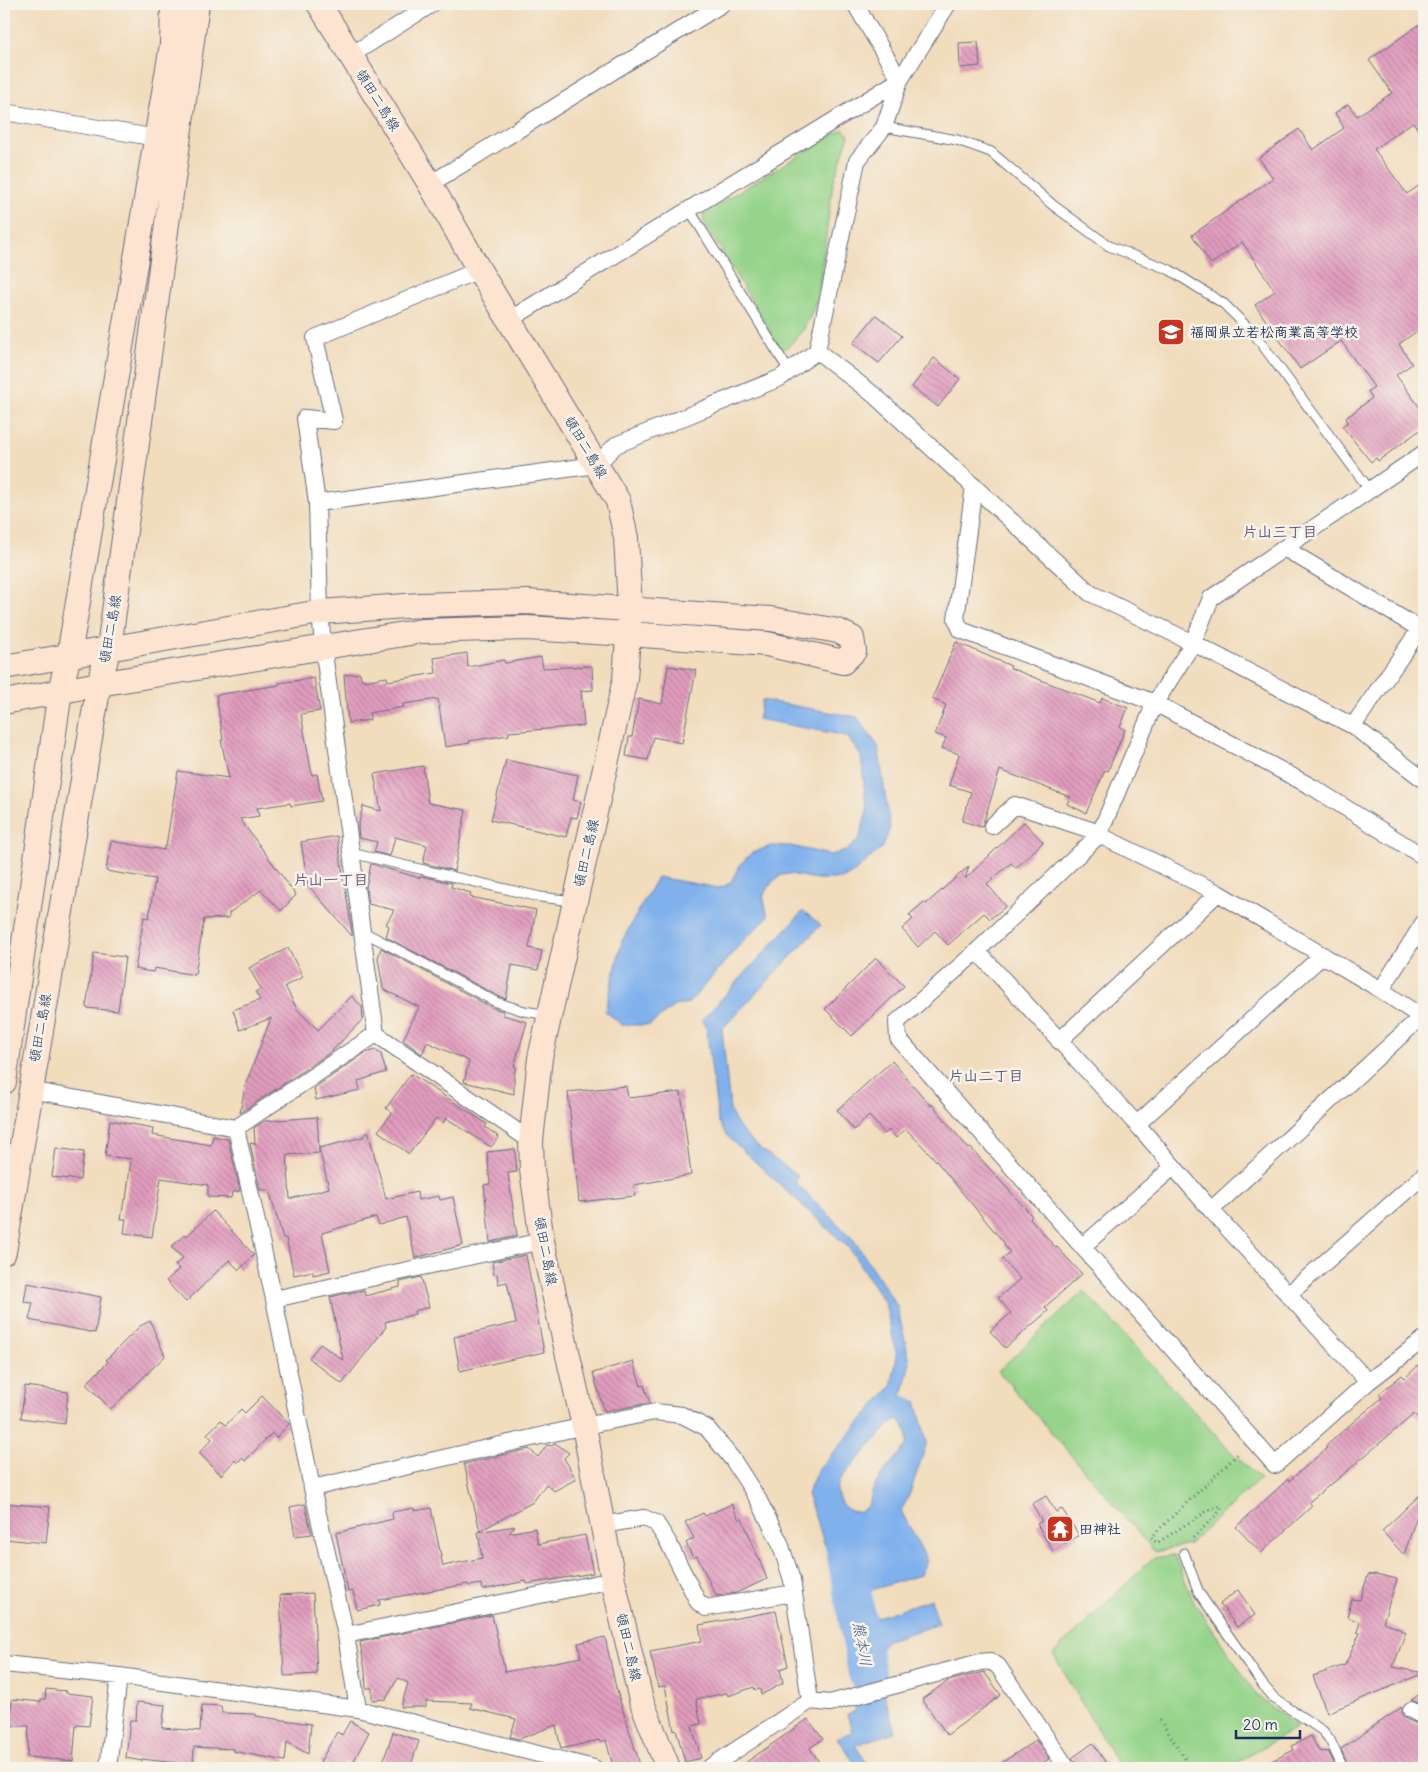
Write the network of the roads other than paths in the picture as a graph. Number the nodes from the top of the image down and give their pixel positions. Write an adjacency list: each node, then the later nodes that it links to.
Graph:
1 (173, 4): 12 (main road, 頓田二島線)
2 (197, 4): 31 (main road, 頓田二島線)
3 (319, 4): 8 (main road, 頓田二島線)
4 (432, 4): 8 (street)
5 (722, 4): 13 (street)
6 (855, 4): 9 (street)
7 (948, 4): 9 (street)
8 (351, 55): 13 (main road, 頓田二島線)
9 (900, 80): 11 (street); 14 (street)
10 (4, 112): 12 (street)
11 (884, 126): 17 (street); 22 (lane)
12 (156, 138): 32 (main road, 頓田二島線)
13 (430, 184): 15 (main road, 頓田二島線)
14 (689, 209): 16 (street); 18 (lane)
15 (479, 270): 16 (main road, 頓田二島線); 23 (street)
16 (509, 320): 20 (main road, 頓田二島線)
17 (817, 351): 18 (street); 21 (street)
18 (789, 372): 20 (street)
19 (1424, 453): 22 (street)
20 (596, 465): 23 (street); 25 (main road, 頓田二島線)
21 (974, 486): 29 (street); 37 (street)
22 (1369, 489): 24 (street)
23 (317, 503): 26 (street)
24 (1284, 548): 27 (street); 29 (street)
25 (630, 608): 26 (main road); 28 (main road, 頓田二島線); 28 (main road)
26 (320, 612): 30 (street); 31 (main road)
27 (1422, 627): 38 (street)
28 (628, 634): 30 (main road); 45 (main road, 頓田二島線)
29 (1193, 644): 37 (street); 38 (street)
30 (323, 646): 34 (main road); 42 (street)
31 (109, 648): 32 (main road); 34 (main road, 頓田二島線)
32 (69, 654): 33 (main road); 35 (main road, 頓田二島線)
33 (4, 667)
34 (99, 684): 35 (main road); 56 (main road, 頓田二島線)
35 (60, 691): 36 (main road); 55 (main road, 頓田二島線)
36 (4, 702)
37 (1155, 703): 41 (street); 43 (street)
38 (1353, 726): 39 (street)
39 (1424, 780)
40 (992, 826): 41 (street)
41 (1100, 834): 44 (street); 48 (street)
42 (351, 853): 45 (lane); 47 (street)
43 (1424, 857)
44 (1218, 893): 49 (street); 54 (street)
45 (575, 901): 51 (main road, 頓田二島線)
46 (1424, 922): 50 (street)
47 (362, 931): 51 (lane); 53 (street)
48 (977, 952): 54 (street); 64 (street)
49 (1323, 955): 50 (street); 57 (street)
50 (1381, 990): 52 (street)
51 (550, 1015): 59 (main road, 頓田二島線)
52 (1423, 1018): 62 (street)
53 (376, 1034): 58 (street); 59 (street)
54 (1059, 1041): 57 (street)
55 (4, 1082)
56 (30, 1090): 58 (street); 65 (main road, 頓田二島線)
57 (1136, 1124): 60 (street)
58 (236, 1128): 67 (street)
59 (531, 1140): 63 (main road, 頓田二島線)
60 (1173, 1167): 62 (street); 64 (street)
61 (1424, 1174): 66 (street)
62 (1211, 1210): 66 (street)
63 (542, 1241): 67 (street); 70 (main road, 頓田二島線)
64 (1082, 1247): 69 (street)
65 (4, 1252)
66 (1288, 1295): 69 (street)
67 (274, 1299): 71 (street)
68 (1424, 1338): 69 (street)
69 (1368, 1382)
70 (584, 1426): 71 (street); 72 (main road, 頓田二島線); 75 (street)
71 (312, 1488): 76 (street)
72 (602, 1525): 74 (main road, 頓田二島線); 75 (street)
73 (1184, 1553): 86 (lane)
74 (613, 1580): 76 (street); 83 (main road, 頓田二島線)
75 (794, 1593): 79 (street)
76 (346, 1635): 80 (street)
77 (4, 1664): 78 (street)
78 (120, 1676): 80 (street); 81 (street)
79 (810, 1701): 84 (street); 85 (street)
80 (358, 1709): 82 (street)
81 (108, 1768)
82 (594, 1768)
83 (668, 1768)
84 (709, 1768)
85 (1067, 1768)
86 (1343, 1768)

